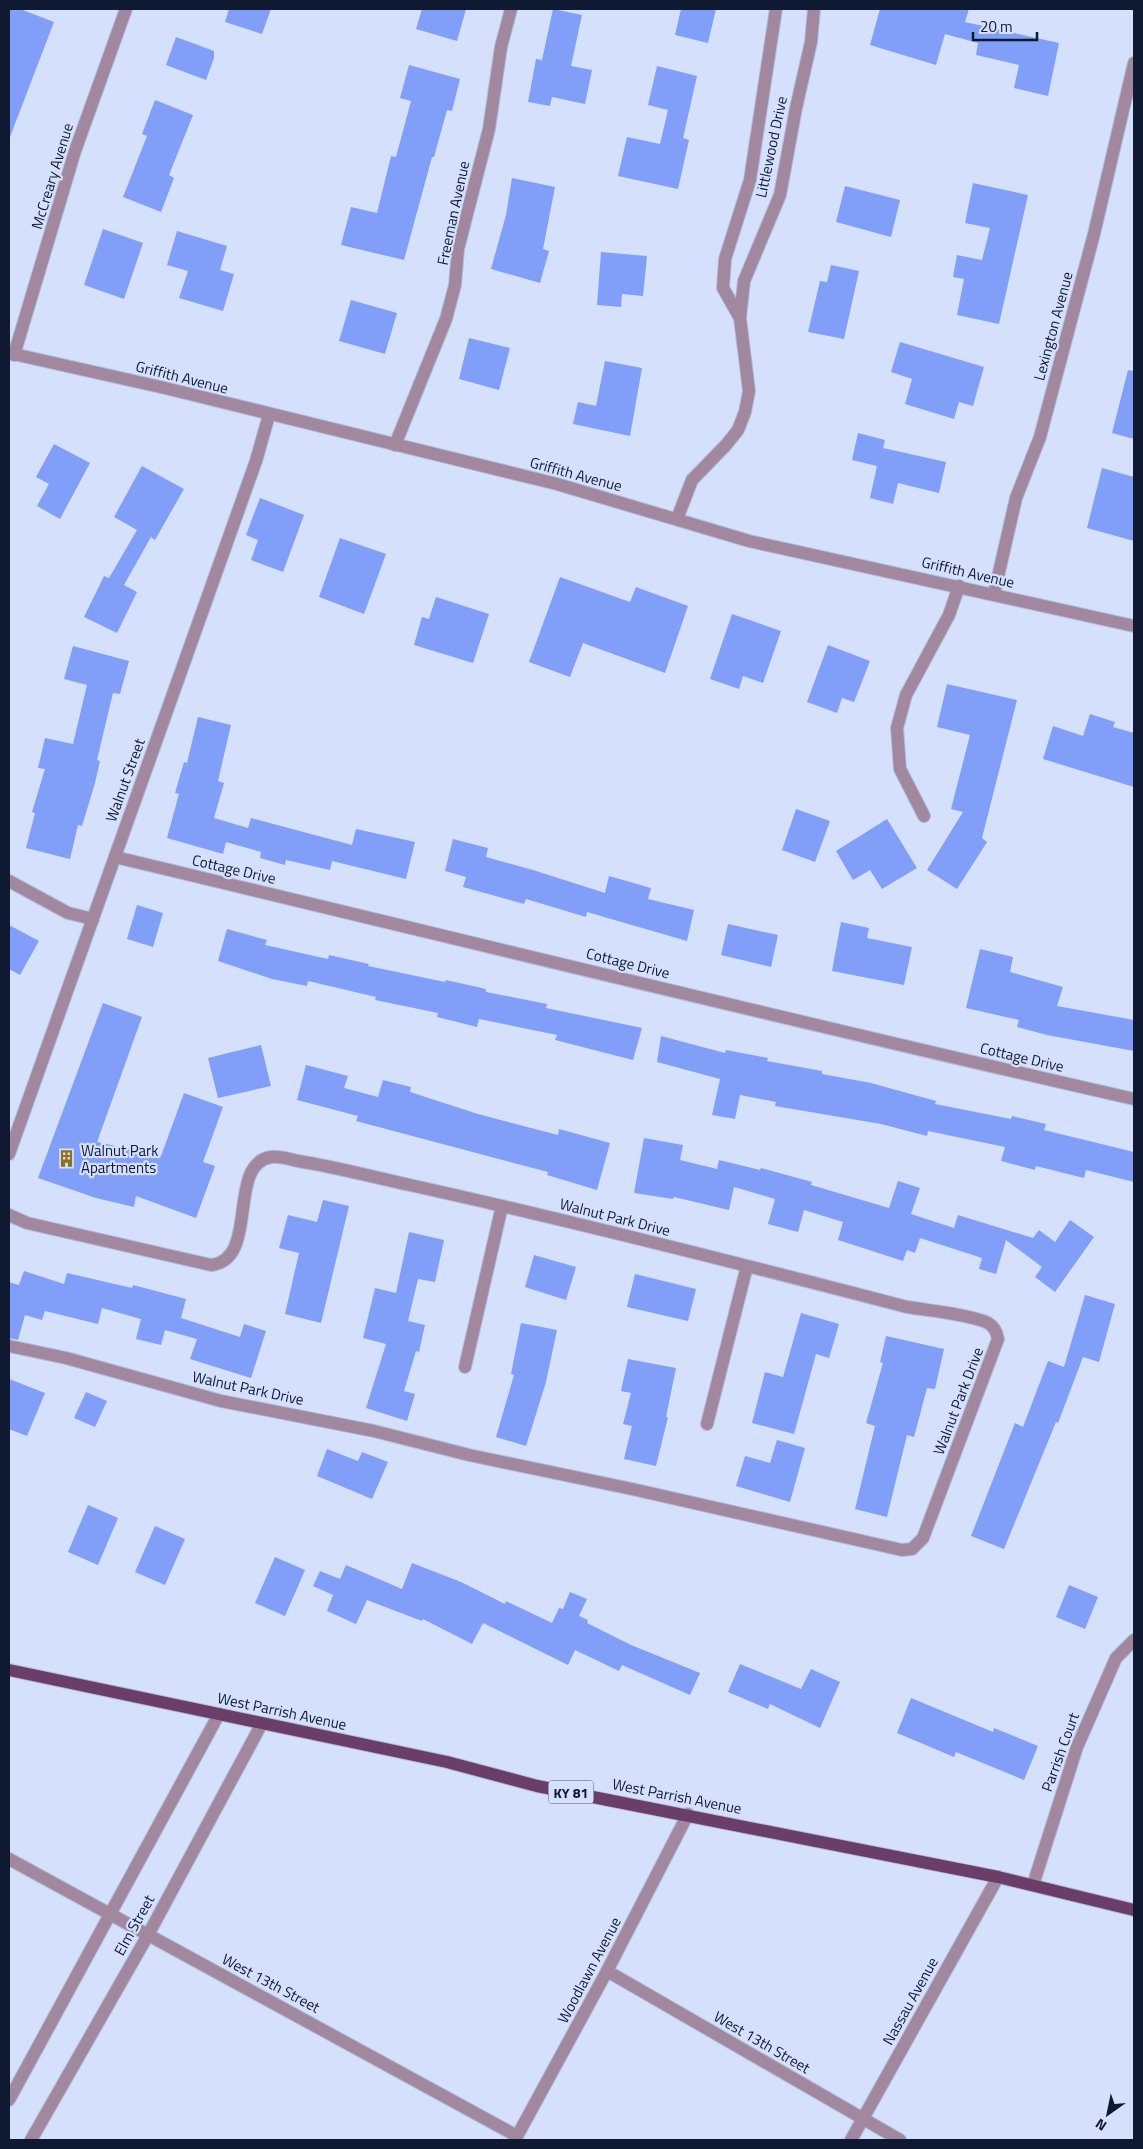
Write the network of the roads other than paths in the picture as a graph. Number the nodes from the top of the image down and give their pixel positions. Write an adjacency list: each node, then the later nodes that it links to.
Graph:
1 (126, 9): 7 (street, McCreary Avenue)
2 (512, 9): 9 (street, Freeman Avenue)
3 (776, 9): 6 (street, Littlewood Drive)
4 (814, 9): 6 (street, Littlewood Drive)
5 (1134, 63): 12 (street, Lexington Avenue)
6 (740, 318): 10 (street, Littlewood Drive)
7 (12, 354): 8 (street, Griffith Avenue)
8 (269, 415): 9 (street, Griffith Avenue); 15 (street, Walnut Street)
9 (394, 445): 10 (street, Griffith Avenue)
10 (677, 519): 11 (street, Griffith Avenue)
11 (959, 586): 12 (street, Griffith Avenue); 14 (street)
12 (994, 594): 13 (street, Griffith Avenue)
13 (1134, 626)
14 (924, 816)
15 (115, 857): 17 (street, Walnut Street); 18 (street, Cottage Drive)
16 (9, 881): 17 (street)
17 (92, 919): 19 (street, Walnut Street)
18 (1134, 1099)
19 (9, 1154)
20 (502, 1206): 21 (street, Walnut Park Drive); 22 (street, Walnut Park Drive); 24 (street)
21 (9, 1215)
22 (747, 1266): 23 (street, Walnut Park Drive); 25 (street)
23 (9, 1346)
24 (465, 1367)
25 (707, 1424)
26 (1134, 1640): 33 (street, Parrish Court)
27 (9, 1670): 28 (main road, West Parrish Avenue / KY 81)
28 (220, 1714): 29 (main road, West Parrish Avenue / KY 81); 35 (street, Elm Street)
29 (261, 1724): 30 (main road, West Parrish Avenue / KY 81); 36 (street, Elm Street)
30 (688, 1814): 32 (main road, West Parrish Avenue / KY 81); 37 (street, Woodlawn Avenue)
31 (9, 1859): 35 (street, West 13th Street)
32 (998, 1877): 33 (main road, West Parrish Avenue / KY 81); 39 (street, Nassau Avenue)
33 (1033, 1885): 34 (main road, West Parrish Avenue / KY 81)
34 (1134, 1910)
35 (109, 1915): 36 (street, West 13th Street); 38 (street, Elm Street)
36 (148, 1935): 40 (street, West 13th Street); 41 (street, Elm Street)
37 (607, 1971): 39 (street, West 13th Street); 40 (street, Woodlawn Avenue)
38 (9, 2100)
39 (862, 2120): 42 (street, Nassau Avenue); 43 (street, West 13th Street)
40 (516, 2138)
41 (31, 2140)
42 (851, 2140)
43 (900, 2140)

